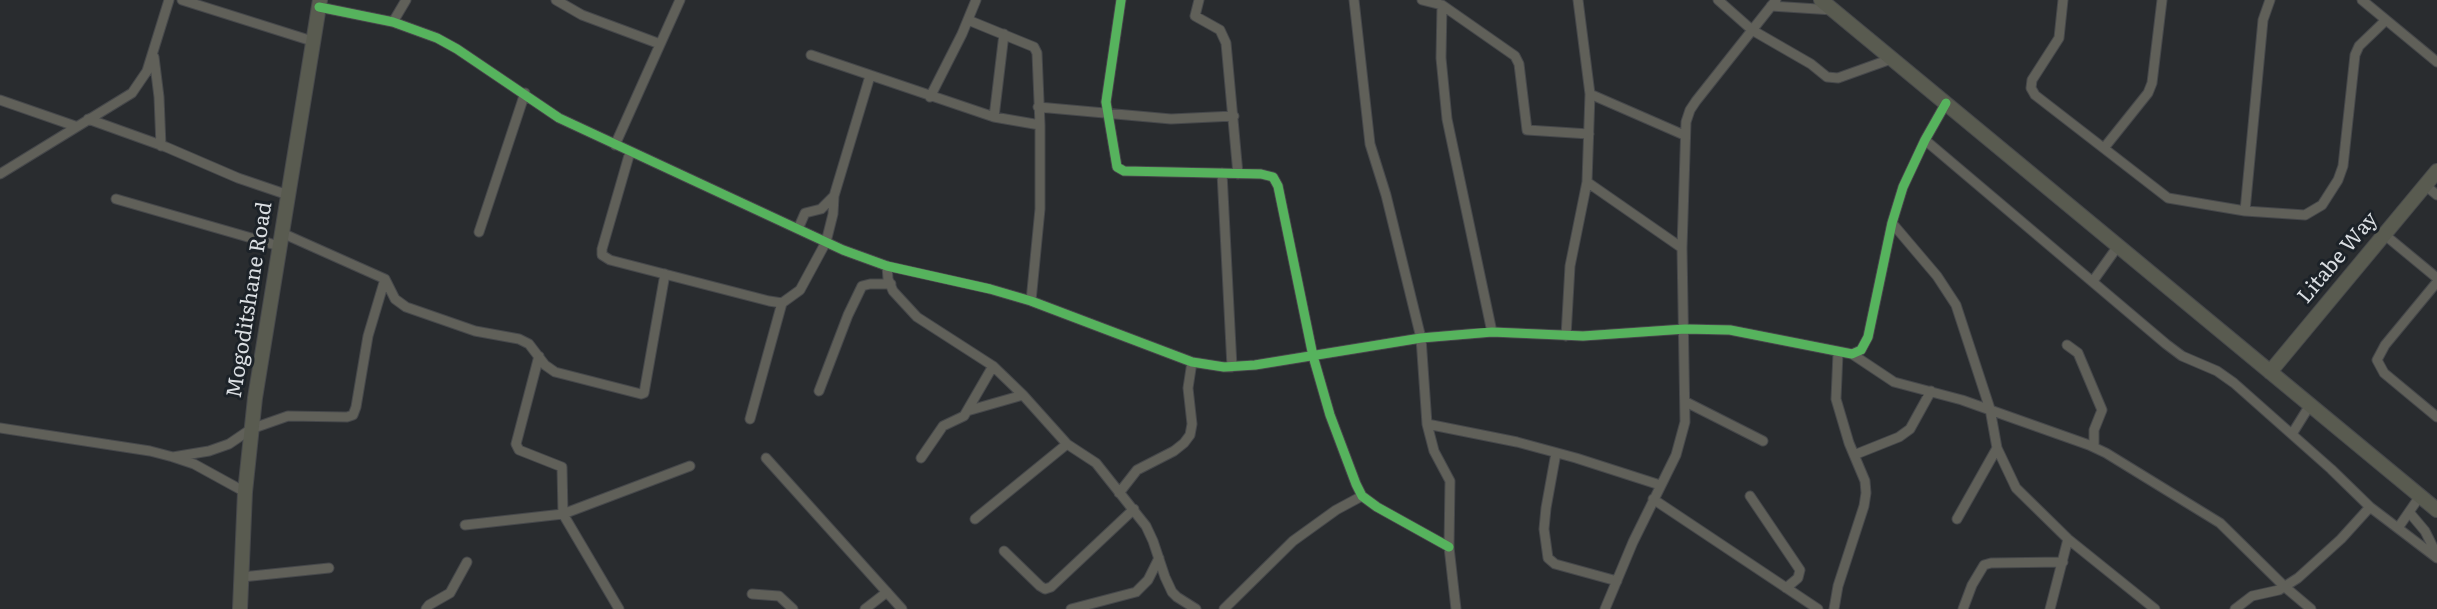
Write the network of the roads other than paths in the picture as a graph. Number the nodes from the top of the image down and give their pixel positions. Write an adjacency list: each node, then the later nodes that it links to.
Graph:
1 (169, 0): 29 (street)
2 (182, 0): 27 (street)
3 (406, 0): 24 (street)
4 (556, 0): 28 (street)
5 (680, 0): 28 (street)
6 (976, 0): 22 (street)
7 (1121, 0): 40 (street)
8 (1199, 0): 41 (street)
9 (1354, 0): 83 (street)
10 (1422, 0): 20 (street)
11 (1578, 0): 35 (street)
12 (1718, 0): 25 (street)
13 (1821, 0): 21 (main road)
14 (2063, 0): 51 (street)
15 (2163, 0): 51 (street)
16 (2270, 0): 63 (street)
17 (2362, 0): 23 (street)
18 (1773, 3): 21 (street); 25 (street)
19 (319, 4): 24 (street); 27 (main road, Mogoditshane Road)
20 (1442, 5): 46 (street); 81 (street)
21 (1833, 10): 31 (main road)
22 (968, 20): 26 (street); 36 (street)
23 (2386, 20): 32 (street); 63 (street)
24 (393, 22): 34 (street)
25 (1752, 30): 31 (street); 47 (street)
26 (1004, 34): 39 (street); 42 (street)
27 (312, 41): 59 (main road, Mogoditshane Road)
28 (660, 44): 49 (street)
29 (153, 52): 43 (street); 50 (street)
30 (810, 55): 33 (street)
31 (1891, 58): 38 (main road)
32 (2436, 61)
33 (870, 76): 36 (street); 61 (street)
34 (525, 93): 49 (street); 66 (street)
35 (1590, 94): 46 (street); 47 (street)
36 (930, 97): 42 (street)
37 (0, 100): 45 (street)
38 (1946, 104): 48 (street); 70 (main road)
39 (1038, 107): 40 (street); 44 (street)
40 (1107, 113): 41 (street); 54 (street)
41 (1234, 116): 56 (street)
42 (994, 117): 44 (street)
43 (88, 119): 45 (street); 50 (street)
44 (1040, 125): 78 (street)
45 (75, 126): 55 (street)
46 (1589, 134): 57 (street)
47 (1684, 135): 71 (street)
48 (1925, 140): 64 (street); 76 (street)
49 (615, 145): 52 (street)
50 (161, 146): 59 (street)
51 (2104, 148): 63 (street)
52 (630, 152): 65 (street); 73 (street)
53 (2437, 171): 58 (main road, Litabe Way)
54 (1222, 173): 56 (street); 91 (street)
55 (0, 174)
56 (1238, 174): 88 (street)
57 (1587, 182): 71 (street); 82 (street)
58 (2425, 185): 60 (street); 67 (main road, Litabe Way)
59 (288, 195): 68 (main road, Mogoditshane Road)
60 (2437, 195)
61 (834, 196): 65 (street); 69 (street)
62 (116, 199): 68 (street)
63 (2245, 211)
64 (1892, 223): 86 (street); 98 (street)
65 (798, 229): 69 (street)
66 (479, 232)
67 (2385, 235): 75 (street); 92 (main road, Litabe Way)
68 (280, 240): 74 (street); 104 (main road, Mogoditshane Road)
69 (826, 242): 72 (street); 79 (street)
70 (2118, 246): 76 (street); 92 (main road)
71 (1682, 248): 80 (street)
72 (887, 266): 77 (street); 78 (street)
73 (665, 274): 79 (street); 87 (street)
74 (385, 279): 87 (street); 104 (street)
75 (2437, 280): 100 (street)
76 (2093, 281): 105 (street)
77 (891, 284): 90 (street); 93 (street)
78 (1031, 301): 89 (street)
79 (782, 303): 101 (street)
80 (1685, 330): 82 (street); 85 (street); 96 (street)
81 (1492, 332): 82 (street); 83 (street)
82 (1566, 336)
83 (1421, 338): 88 (street); 102 (street)
84 (2067, 345): 108 (street)
85 (1839, 353): 86 (street); 111 (street)
86 (1852, 354): 94 (street)
87 (539, 356): 127 (street)
88 (1313, 356): 91 (street); 119 (street)
89 (1192, 362): 91 (street); 118 (street)
90 (993, 366): 95 (street); 99 (street)
91 (1232, 367)
92 (2270, 372): 97 (main road)
93 (819, 391)
94 (1931, 391): 98 (street); 111 (street)
95 (1023, 395): 99 (street); 107 (street)
96 (1686, 402): 106 (street); 116 (street)
97 (2310, 405): 105 (street); 121 (main road)
98 (1989, 409): 108 (street); 109 (street)
99 (967, 411): 114 (street)
100 (2437, 417)
101 (750, 419)
102 (1427, 424): 110 (street); 133 (street)
103 (0, 428): 112 (street)
104 (251, 429): 112 (street); 117 (main road, Mogoditshane Road)
105 (2292, 434): 123 (street)
106 (1763, 441)
107 (1066, 444): 118 (street); 128 (street)
108 (2094, 447): 142 (street)
109 (1998, 448): 129 (street); 132 (street)
110 (1556, 453): 116 (street); 141 (street)
111 (1854, 455): 158 (street)
112 (173, 457): 117 (street)
113 (766, 458): 144 (street)
114 (921, 458)
115 (690, 466): 127 (street)
116 (1660, 485): 122 (street)
117 (245, 492): 140 (main road, Mogoditshane Road)
118 (1119, 493): 124 (street)
119 (1362, 496): 133 (street); 154 (street)
120 (1750, 496): 143 (street)
121 (2420, 496): 125 (main road); 126 (street)
122 (1653, 500): 141 (street); 143 (street)
123 (2370, 507): 131 (street); 142 (street)
124 (1134, 509): 134 (street); 136 (street)
125 (2437, 510)
126 (2409, 512): 131 (street); 135 (street)
127 (563, 514): 130 (street); 148 (street)
128 (975, 519)
129 (1957, 519)
130 (465, 525)
131 (2398, 528): 135 (street)
132 (2068, 539): 138 (street); 161 (street)
133 (1449, 548): 155 (street)
134 (1004, 550)
135 (2437, 556)
136 (1159, 558): 152 (street); 153 (street)
137 (467, 562): 147 (street)
138 (2063, 562): 159 (street); 160 (street)
139 (328, 568): 140 (street)
140 (242, 577): 146 (main road, Mogoditshane Road)
141 (1617, 581): 156 (street)
142 (2285, 587): 162 (street); 163 (street)
143 (1786, 588): 157 (street)
144 (886, 592): 150 (street); 151 (street)
145 (752, 594): 149 (street)
146 (240, 609)
147 (426, 609)
148 (619, 609)
149 (793, 609)
150 (865, 609)
151 (902, 609)
152 (1071, 609)
153 (1196, 609)
154 (1224, 609)
155 (1456, 609)
156 (1605, 609)
157 (1818, 609)
158 (1834, 609)
159 (1963, 609)
160 (2050, 609)
161 (2155, 609)
162 (2235, 609)
163 (2311, 609)

